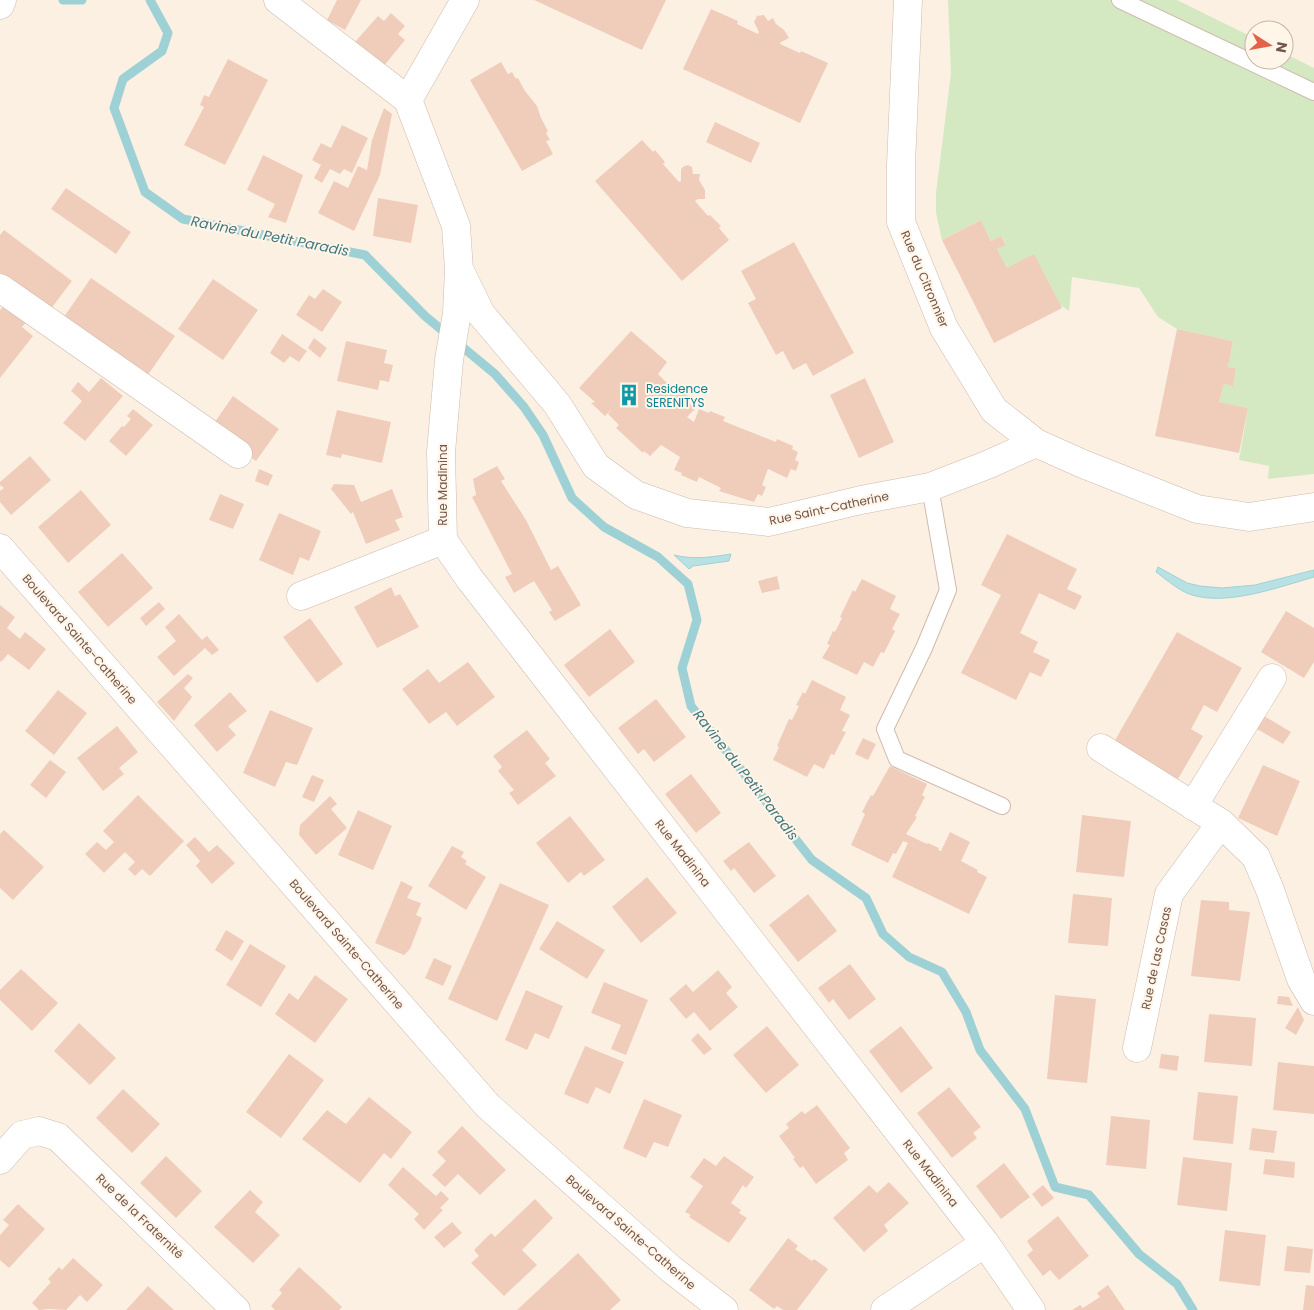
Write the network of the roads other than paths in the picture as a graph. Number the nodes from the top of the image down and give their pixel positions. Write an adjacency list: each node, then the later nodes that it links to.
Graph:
1 (2, 0): 6 (street)
2 (278, 0): 8 (street)
3 (465, 0): 8 (street)
4 (908, 0): 11 (street, Rue du Citronnier)
5 (1120, 0): 7 (lane)
6 (0, 5)
7 (1314, 92)
8 (408, 100): 9 (street, Rue Madinina)
9 (459, 270): 13 (street, Rue Saint-Catherine); 15 (street, Rue Madinina)
10 (0, 288): 12 (street)
11 (1036, 443): 13 (street, Rue Saint-Catherine); 14 (street, Rue du Citronnier)
12 (238, 454)
13 (930, 487): 20 (lane)
14 (1314, 507)
15 (443, 540): 17 (street); 26 (street, Rue Madinina)
16 (0, 548): 28 (street, Boulevard Sainte-Catherine)
17 (301, 596)
18 (1272, 678): 21 (street)
19 (1101, 748): 21 (street)
20 (1002, 806)
21 (1193, 806): 22 (street)
22 (1221, 823): 23 (street); 24 (street, Rue de Las Casas)
23 (1314, 1001)
24 (1137, 1048)
25 (0, 1160): 27 (street, Rue de la Fraternité)
26 (986, 1243): 29 (street); 30 (street, Rue Madinina)
27 (236, 1310)
28 (724, 1310)
29 (885, 1310)
30 (1031, 1310)

